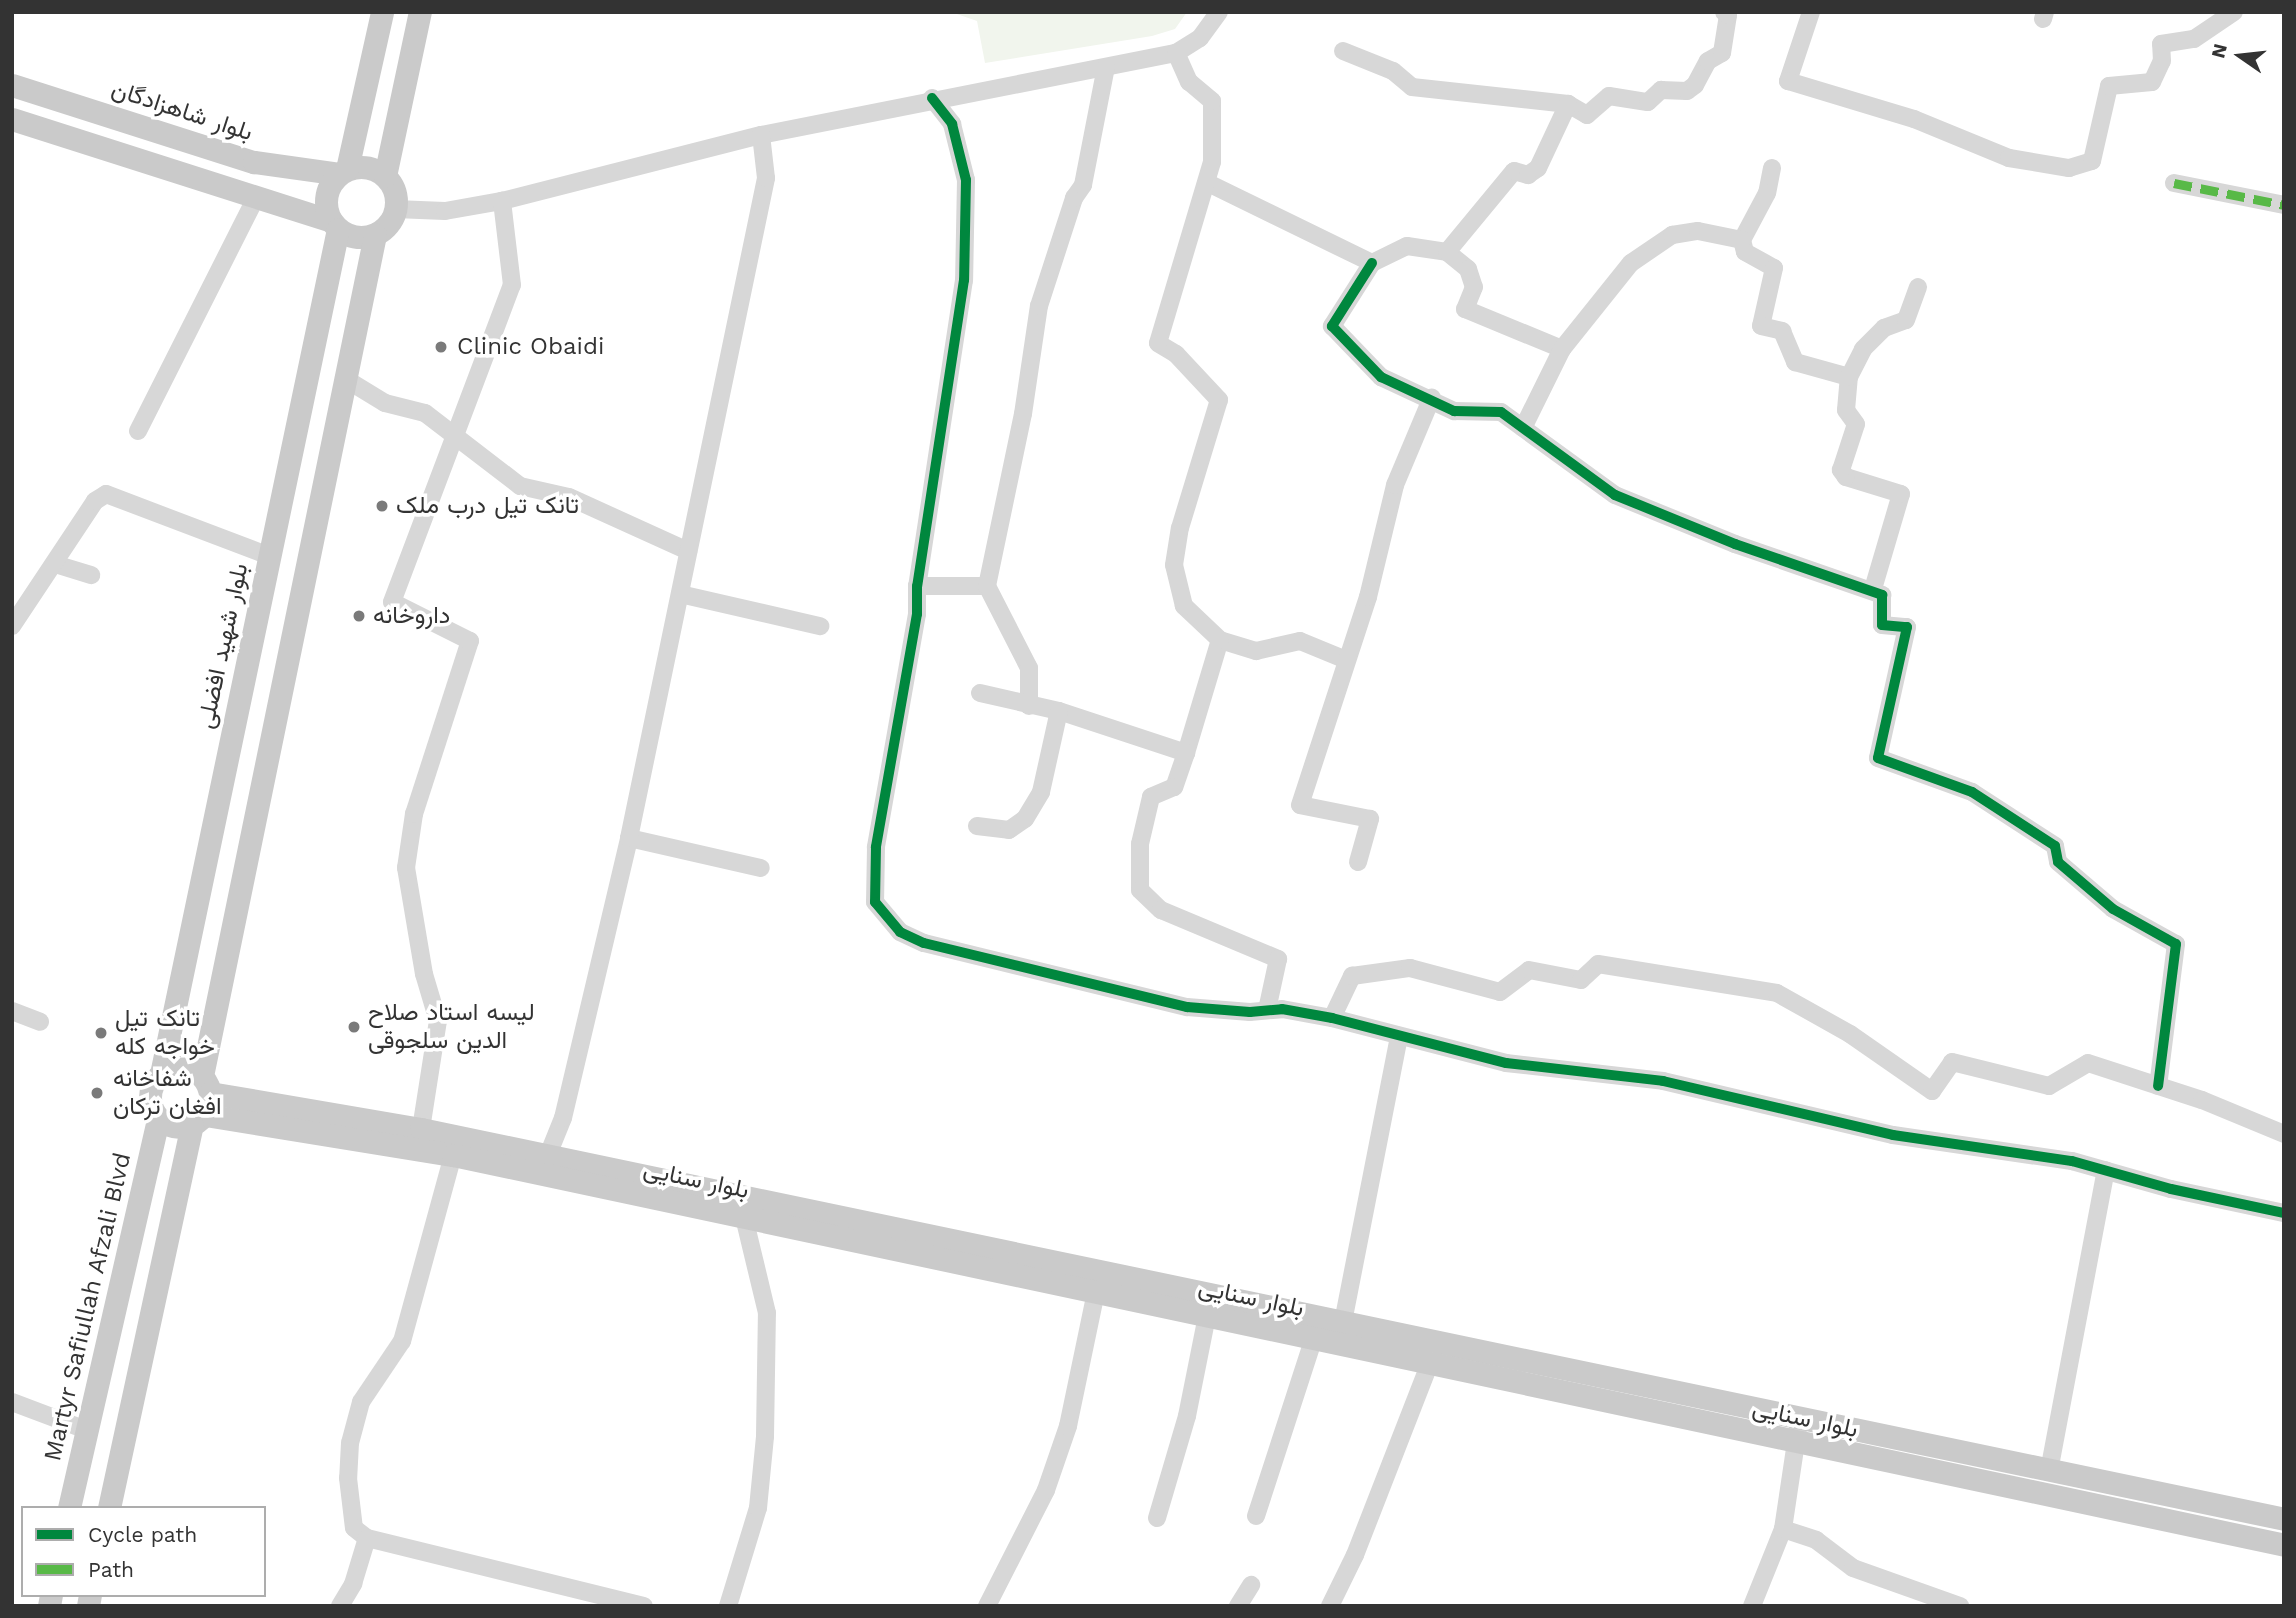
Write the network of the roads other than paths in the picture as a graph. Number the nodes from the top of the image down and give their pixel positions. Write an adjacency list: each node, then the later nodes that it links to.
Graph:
1 (382, 12): 16 (main road)
2 (420, 12): 17 (main road)
3 (1219, 12): 8 (street)
4 (1724, 12): 12 (street)
5 (1811, 12): 6 (street)
6 (2234, 12)
7 (1343, 51): 12 (street)
8 (1176, 53): 9 (street); 18 (street)
9 (1107, 67): 11 (street); 42 (street)
10 (12, 85): 16 (main road, بلوار شاهزادگان)
11 (932, 98): 14 (street); 41 (street)
12 (1569, 104): 27 (street)
13 (12, 119): 20 (main road)
14 (761, 135): 21 (street); 37 (street)
15 (1772, 168): 26 (street)
16 (343, 172): 17 (main road); 24 (main road)
17 (385, 176): 23 (main road)
18 (1208, 183): 28 (street); 47 (street)
19 (2174, 183): 22 (street)
20 (256, 197): 24 (main road); 35 (street)
21 (502, 201): 23 (street); 36 (street)
22 (2284, 205)
23 (396, 209): 25 (main road)
24 (334, 225): 25 (main road); 38 (main road, بلوار شهید افضلی)
25 (375, 235): 32 (main road)
26 (1742, 240): 30 (street); 31 (street)
27 (1447, 252): 28 (street); 30 (street)
28 (1372, 263): 33 (street)
29 (1918, 287): 31 (street)
30 (1562, 349): 34 (street)
31 (1849, 377): 43 (street)
32 (344, 378): 36 (street); 64 (main road)
33 (1432, 397): 34 (street); 48 (street)
34 (1523, 428): 43 (street)
35 (138, 430)
36 (458, 435): 37 (street); 66 (street)
37 (688, 551): 44 (street)
38 (269, 556): 39 (street); 62 (main road, بلوار شهید افضلی)
39 (55, 564): 40 (street); 45 (street)
40 (91, 575)
41 (917, 586): 42 (street); 57 (street)
42 (987, 586): 50 (street)
43 (1873, 589): 63 (street)
44 (680, 594): 46 (street); 54 (street)
45 (12, 625)
46 (820, 626)
47 (1220, 640): 48 (street); 52 (street)
48 (1346, 660): 55 (street)
49 (980, 693): 50 (street)
50 (1029, 706): 51 (street)
51 (1059, 711): 52 (street); 53 (street)
52 (1186, 753): 57 (street)
53 (976, 826)
54 (629, 838): 56 (street); 69 (street)
55 (1358, 862)
56 (761, 868)
57 (1267, 1010): 59 (street)
58 (12, 1011): 60 (street)
59 (1332, 1018): 61 (street); 63 (street)
60 (40, 1022)
61 (1399, 1036): 70 (street); 75 (street)
62 (161, 1074): 64 (main road); 65 (main road, بلوار شهید افضلی)
63 (2158, 1086): 67 (street)
64 (202, 1102): 65 (main road); 66 (main road, بلوار سنایی); 68 (main road, بلوار سنایی); 84 (main road)
65 (158, 1118): 80 (main road, Martyr Safiullah Afzali Blvd)
66 (421, 1129): 69 (main road, بلوار سنایی)
67 (2284, 1134)
68 (453, 1155): 72 (main road, بلوار سنایی); 89 (street)
69 (548, 1155): 75 (main road, بلوار سنایی)
70 (2106, 1170): 71 (street); 82 (street)
71 (2284, 1213)
72 (744, 1217): 73 (main road, بلوار سنایی); 94 (street)
73 (1096, 1292): 74 (main road, بلوار سنایی); 95 (street)
74 (1207, 1316): 76 (main road, بلوار سنایی); 86 (street)
75 (1343, 1322): 79 (main road, بلوار سنایی)
76 (1314, 1338): 77 (main road, بلوار سنایی); 85 (street)
77 (1430, 1363): 81 (main road, بلوار سنایی); 97 (street)
78 (12, 1402): 80 (street)
79 (1799, 1418): 81 (street); 82 (main road, بلوار سنایی)
80 (86, 1430): 83 (main road, Martyr Safiullah Afzali Blvd)
81 (1796, 1444): 88 (street); 90 (main road, بلوار سنایی)
82 (2049, 1471): 87 (main road, بلوار سنایی)
83 (69, 1506)
84 (109, 1506)
85 (1256, 1516)
86 (1157, 1518)
87 (2284, 1519)
88 (1783, 1529): 98 (street); 99 (street)
89 (367, 1538): 92 (street); 93 (street)
90 (2284, 1545)
91 (1251, 1586): 96 (street)
92 (340, 1606)
93 (644, 1606)
94 (728, 1606)
95 (987, 1606)
96 (1238, 1606)
97 (1330, 1606)
98 (1752, 1606)
99 (1960, 1606)

